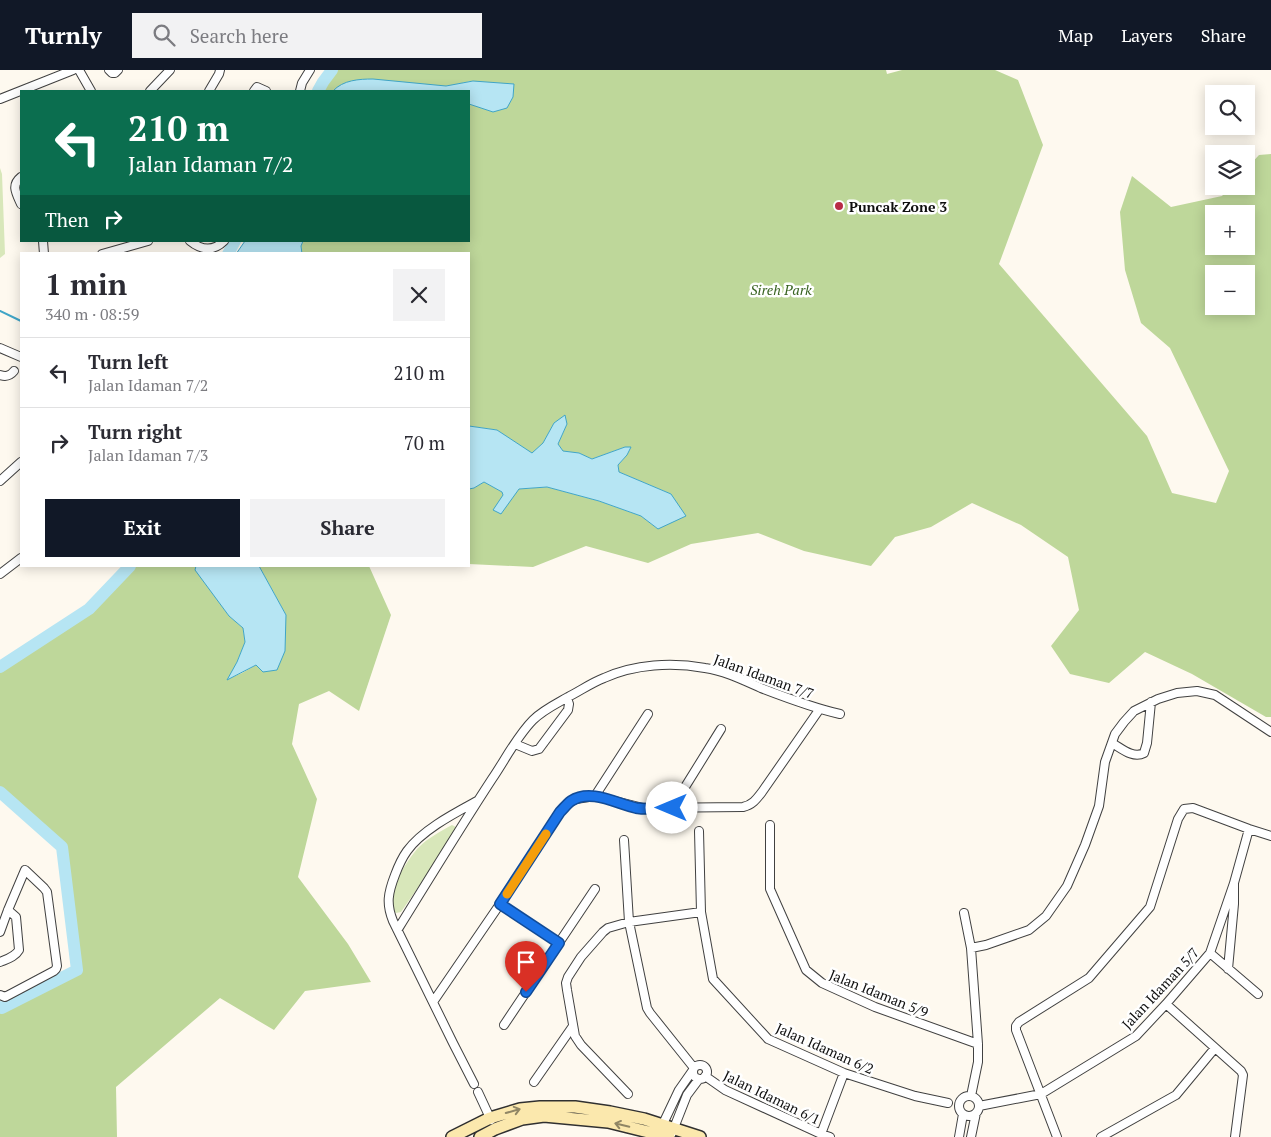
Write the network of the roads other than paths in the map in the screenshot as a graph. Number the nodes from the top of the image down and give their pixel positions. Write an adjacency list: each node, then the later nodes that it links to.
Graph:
1 (74, 70): 8 (street)
2 (79, 70): 9 (street)
3 (109, 70): 4 (street)
4 (118, 70)
5 (170, 70): 10 (street)
6 (220, 70): 11 (street)
7 (310, 70): 12 (street)
8 (23, 90)
9 (90, 90)
10 (151, 90)
11 (210, 90)
12 (300, 90)
13 (20, 91): 14 (street)
14 (0, 99)
15 (20, 177): 16 (street)
16 (20, 202)
17 (144, 242): 20 (street)
18 (223, 242): 19 (street)
19 (193, 244)
20 (109, 252)
21 (0, 350): 22 (street)
22 (20, 357)
23 (14, 371): 24 (street)
24 (0, 375)
25 (20, 463): 26 (street)
26 (0, 481)
27 (20, 559): 28 (street)
28 (0, 574)
29 (566, 698): 31 (street, Jalan Idaman 7/7); 39 (street, Jalan Idaman 7/7); 39 (street)
30 (1151, 702): 34 (street); 38 (street); 38 (street)
31 (819, 710): 33 (street, Jalan Idaman 7/7); 42 (street)
32 (648, 714): 40 (street)
33 (840, 714)
34 (1257, 722): 35 (street); 37 (street)
35 (1271, 723)
36 (721, 729): 42 (street)
37 (1271, 732)
38 (1112, 743): 60 (street)
39 (515, 744): 41 (street, Jalan Idaman 7/7)
40 (595, 796): 42 (street); 52 (street)
41 (478, 800): 43 (street, Jalan Idaman 7/7); 45 (street, Jalan Idaman 7/7)
42 (672, 808)
43 (451, 816): 45 (street); 57 (street, Jalan Idaman 7/7)
44 (770, 825): 70 (street, Jalan Idaman 5/9)
45 (462, 827): 57 (street, Jalan Idaman 7/7)
46 (1249, 829): 48 (street); 50 (street, Jalan Idaman 5/7); 79 (street)
47 (699, 831): 54 (street, Jalan Idaman 6/2)
48 (1271, 836)
49 (624, 840): 56 (street)
50 (1234, 883): 61 (street, Jalan Idaman 5/7); 63 (street, Jalan Idaman 5/7)
51 (595, 889): 59 (street)
52 (500, 904): 59 (street); 66 (street)
53 (8, 910): 58 (street); 62 (street); 65 (street)
54 (700, 912): 56 (street); 73 (street, Jalan Idaman 6/2)
55 (964, 912): 60 (street)
56 (629, 922): 69 (street); 72 (street)
57 (398, 929): 66 (street, Jalan Idaman 7/7)
58 (0, 932)
59 (559, 943): 68 (street)
60 (971, 948): 70 (street)
61 (1210, 953): 63 (street); 67 (street, Jalan Idaman 5/7)
62 (0, 962)
63 (1228, 969): 64 (street)
64 (1258, 994)
65 (0, 995)
66 (433, 1002): 76 (street, Jalan Idaman 7/7)
67 (1166, 1004): 71 (street); 79 (street, Jalan Idaman 5/7)
68 (504, 1024)
69 (573, 1026): 75 (street); 78 (street)
70 (978, 1044): 80 (street)
71 (1215, 1048): 95 (street); 96 (street)
72 (694, 1069): 74 (street); 74 (street); 86 (street)
73 (844, 1073): 81 (street, Jalan Idaman 6/2); 87 (street)
74 (702, 1078): 86 (street); 87 (street, Jalan Idaman 6/1)
75 (534, 1082)
76 (474, 1084)
77 (478, 1092): 84 (street)
78 (628, 1094)
79 (1041, 1094): 82 (street); 94 (street)
80 (971, 1096): 82 (street); 83 (street)
81 (948, 1103)
82 (978, 1110): 83 (street); 93 (street)
83 (963, 1114): 92 (street)
84 (490, 1118): 85 (street); 86 (main road, one-way to 86); 88 (main road)
85 (496, 1129): 86 (main road, one-way to 85); 89 (main road)
86 (667, 1132): 90 (main road)
87 (821, 1134): 91 (street, Jalan Idaman 6/1)
88 (452, 1137)
89 (480, 1137)
90 (700, 1137)
91 (830, 1137)
92 (959, 1137)
93 (971, 1137)
94 (1057, 1137)
95 (1101, 1137)
96 (1235, 1137)

